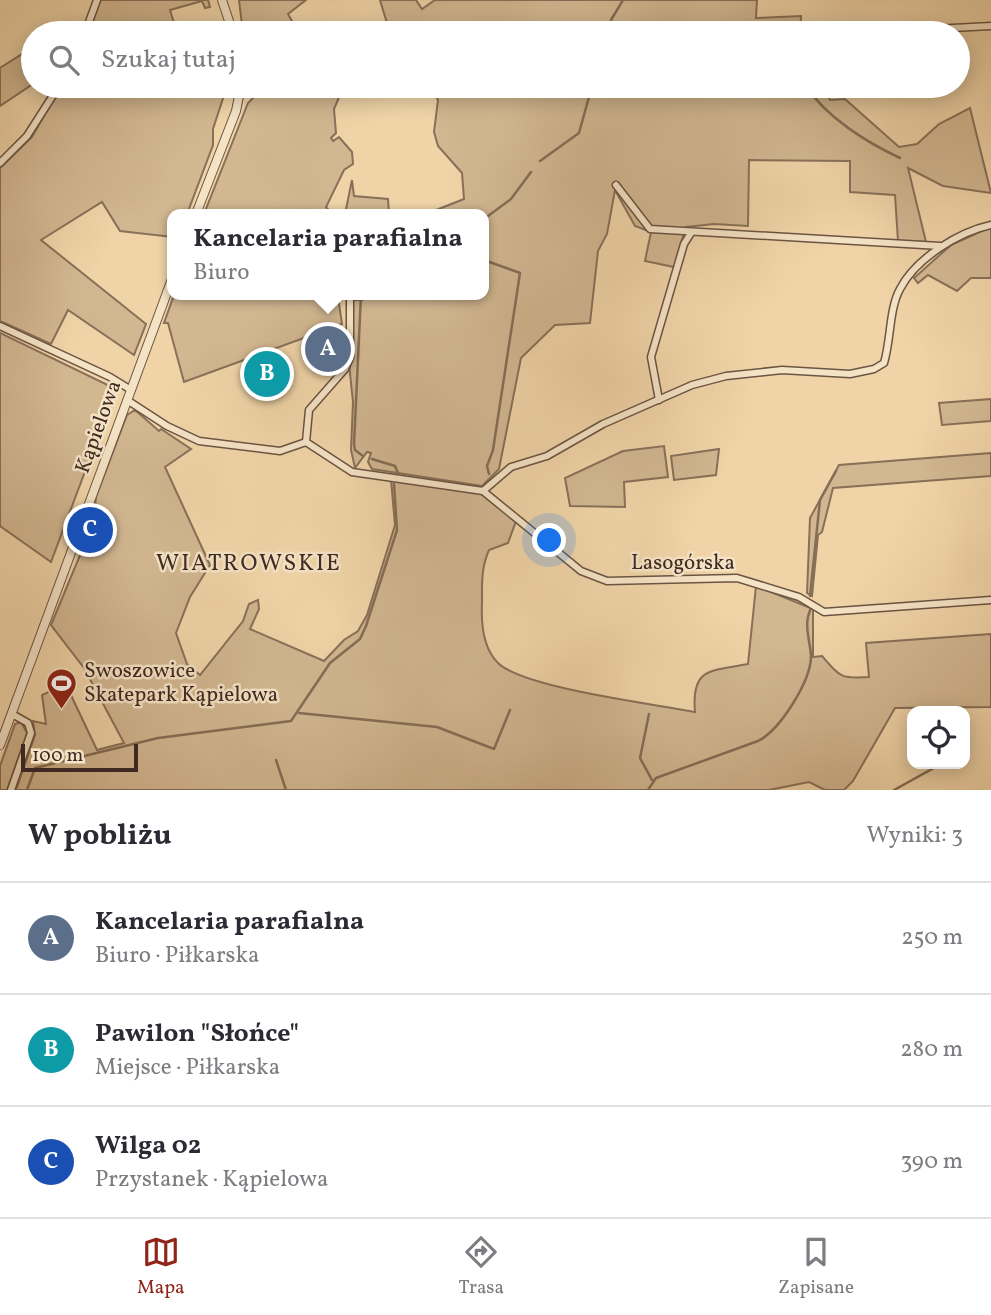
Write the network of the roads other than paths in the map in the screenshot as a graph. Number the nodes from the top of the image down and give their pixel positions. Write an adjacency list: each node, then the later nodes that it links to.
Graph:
1 (97, 0): 3 (street)
2 (222, 0): 4 (street)
3 (89, 21)
4 (229, 21)
5 (991, 26): 6 (street)
6 (970, 27)
7 (51, 98): 9 (street)
8 (239, 98): 11 (street)
9 (0, 163)
10 (616, 185): 13 (street)
11 (198, 209)
12 (991, 225): 14 (street)
13 (691, 233): 14 (street); 20 (street)
14 (942, 246): 20 (street)
15 (167, 293): 18 (street, Kąpielowa)
16 (350, 300): 21 (street)
17 (0, 327): 18 (street)
18 (131, 390): 19 (street, Kąpielowa)
19 (127, 400): 21 (street); 24 (street, Kąpielowa)
20 (659, 400): 22 (street)
21 (306, 442): 22 (street)
22 (482, 491): 23 (street, Lasogórska)
23 (991, 600)
24 (12, 714): 25 (street, Kąpielowa); 26 (street)
25 (0, 745)
26 (11, 790)

